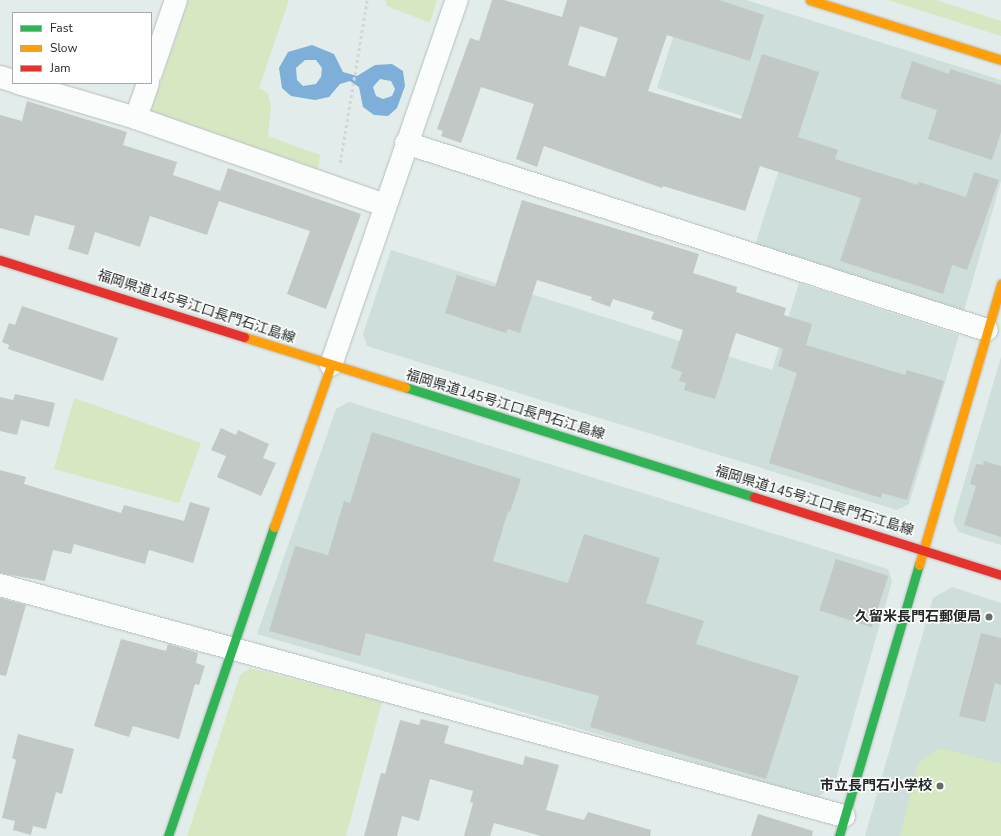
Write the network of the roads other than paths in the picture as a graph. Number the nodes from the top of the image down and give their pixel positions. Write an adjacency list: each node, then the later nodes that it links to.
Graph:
1 (176, 0): 5 (street)
2 (456, 0): 11 (street)
3 (810, 0): 4 (street)
4 (1001, 60)
5 (152, 70)
6 (0, 78): 7 (street)
7 (12, 81)
8 (21, 84): 10 (street)
9 (148, 84): 10 (street)
10 (136, 118): 12 (street)
11 (406, 143): 12 (street); 15 (street)
12 (385, 205): 16 (street)
13 (0, 260): 16 (street, 福岡県道145号江口長門石江島線)
14 (1001, 284): 15 (street)
15 (988, 330): 17 (street)
16 (331, 365): 17 (street, 福岡県道145号江口長門石江島線); 20 (street)
17 (924, 550): 18 (street, 福岡県道145号江口長門石江島線); 21 (street)
18 (1001, 575)
19 (0, 585): 20 (street)
20 (231, 648): 21 (street); 22 (street)
21 (842, 826)
22 (168, 836)

